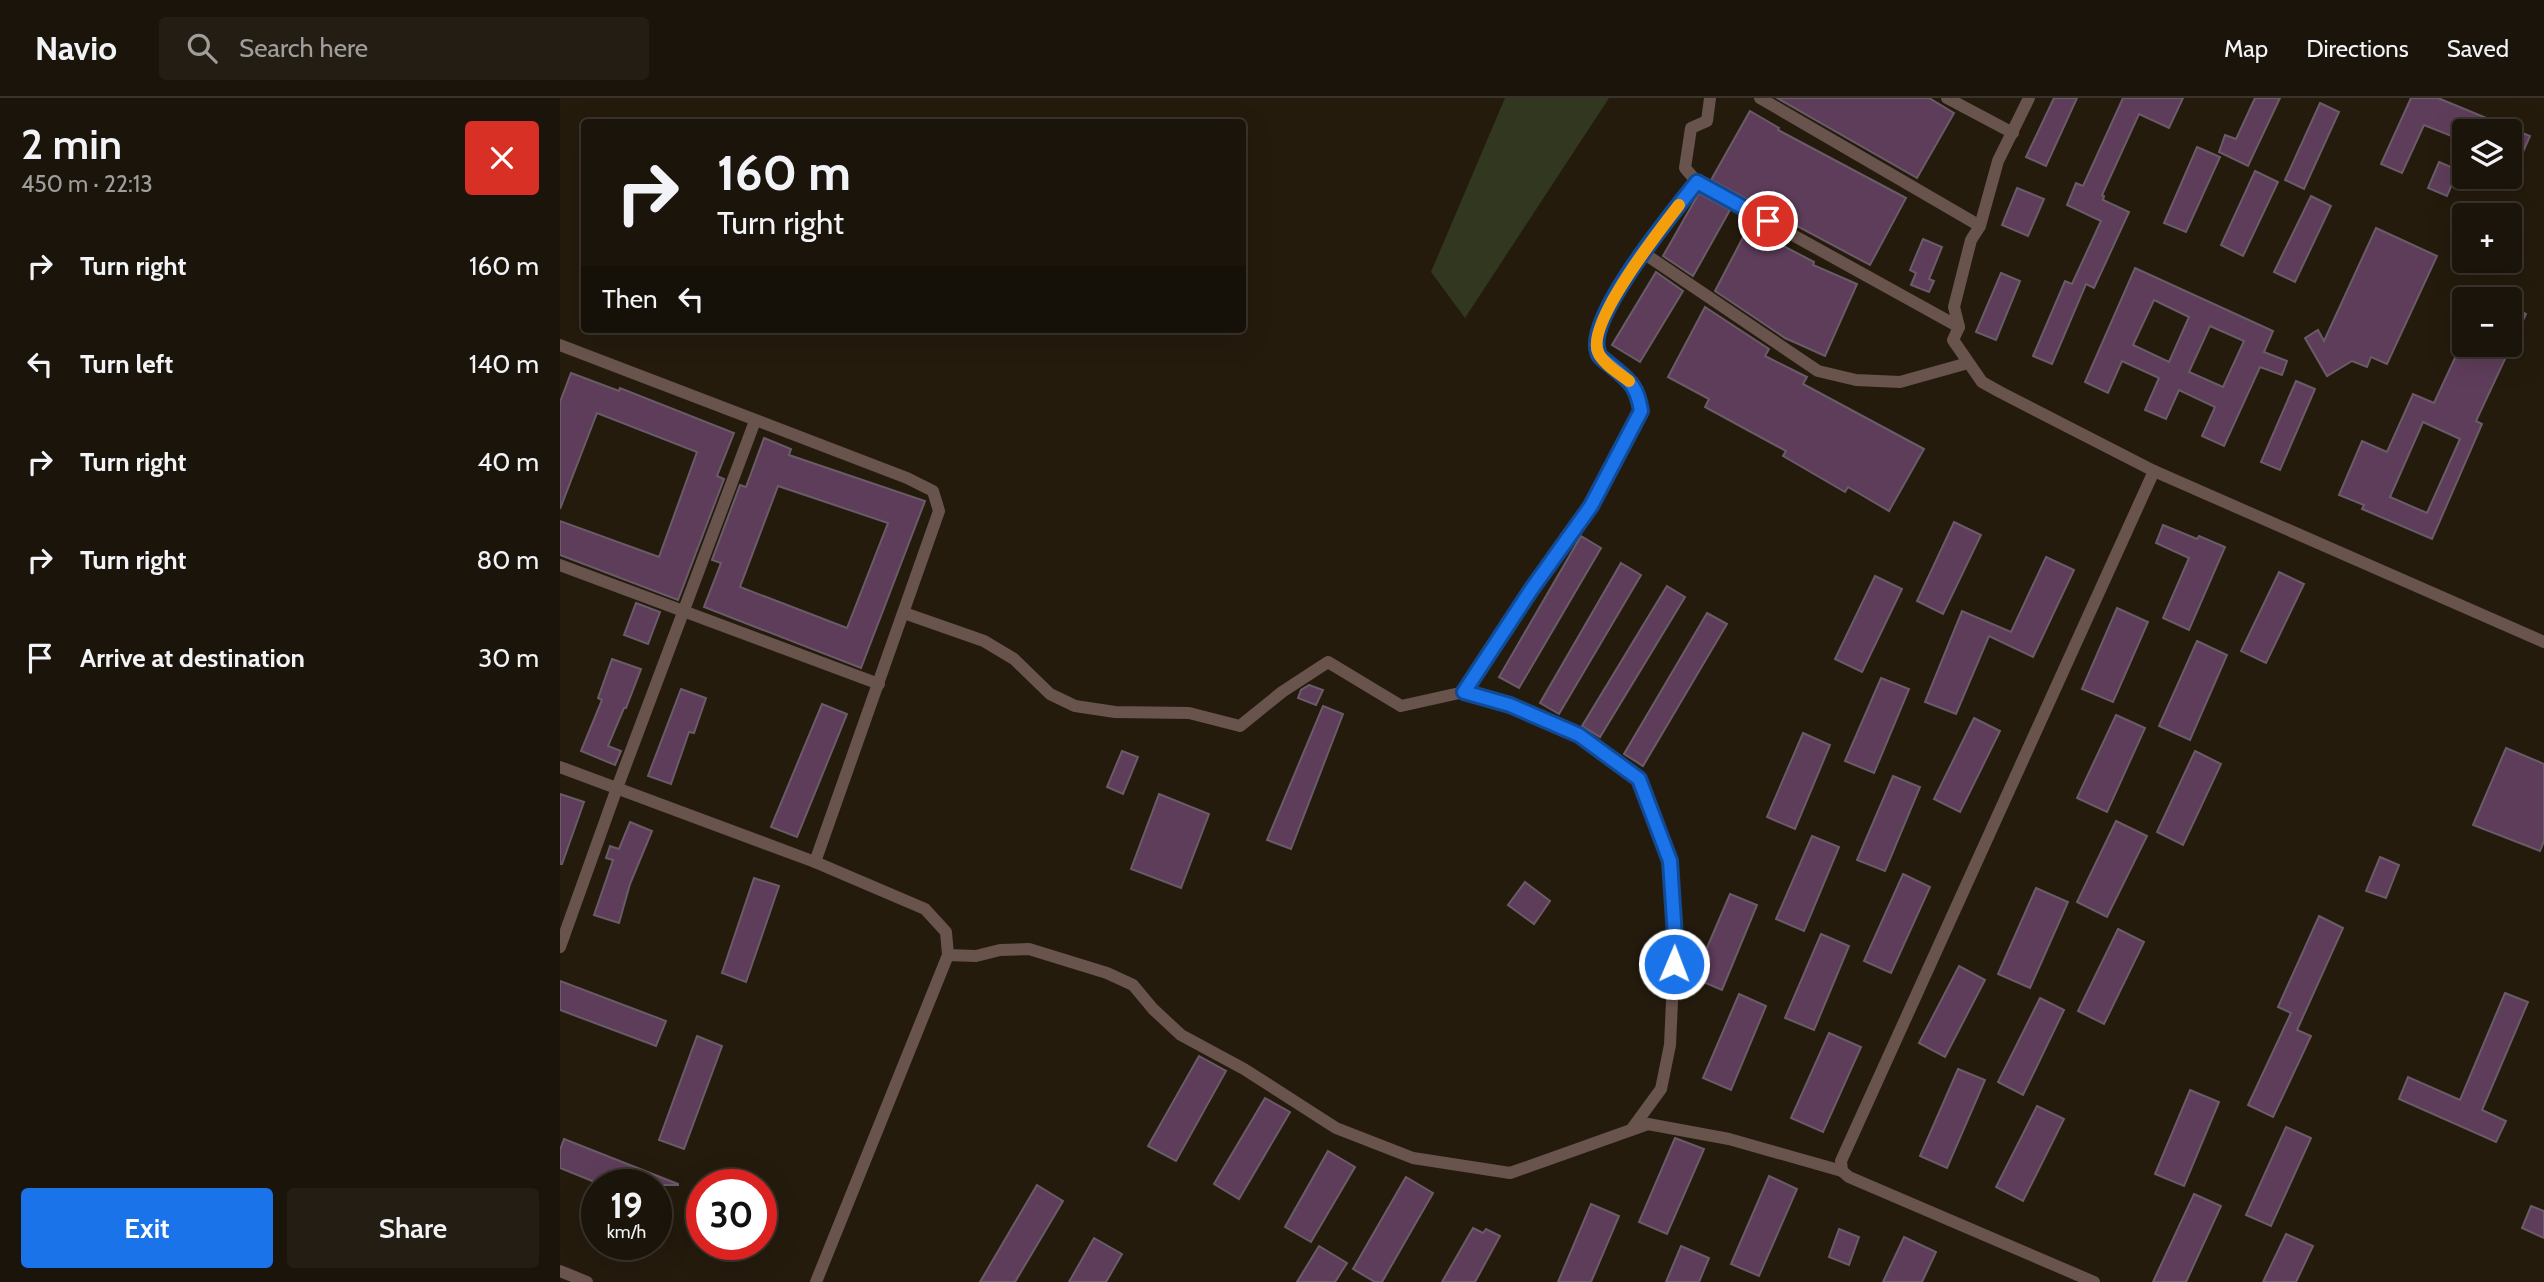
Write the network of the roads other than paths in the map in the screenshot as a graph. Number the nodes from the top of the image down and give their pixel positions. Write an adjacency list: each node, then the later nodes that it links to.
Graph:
1 (1710, 98): 6 (street)
2 (1760, 98): 7 (street)
3 (1947, 98): 5 (street)
4 (2029, 98): 5 (street)
5 (2013, 133): 7 (street)
6 (1697, 182): 8 (street); 9 (street)
7 (1980, 226): 9 (street)
8 (1642, 251): 11 (street); 19 (street)
9 (1959, 327): 11 (street)
10 (560, 345): 12 (street)
11 (1968, 363): 13 (street)
12 (755, 421): 15 (street); 16 (street)
13 (2154, 471): 17 (street); 26 (street)
14 (560, 565): 15 (street)
15 (684, 612): 18 (street); 21 (street)
16 (904, 613): 18 (street); 19 (street)
17 (2544, 642)
18 (879, 684): 22 (street)
19 (1464, 692): 25 (street)
20 (560, 767): 21 (street)
21 (617, 788): 22 (street); 23 (street)
22 (814, 862): 24 (street)
23 (560, 947)
24 (948, 955): 25 (street); 29 (street)
25 (1631, 1130): 26 (street)
26 (1842, 1171): 30 (street)
27 (560, 1271): 28 (street)
28 (587, 1282)
29 (816, 1282)
30 (2094, 1282)

